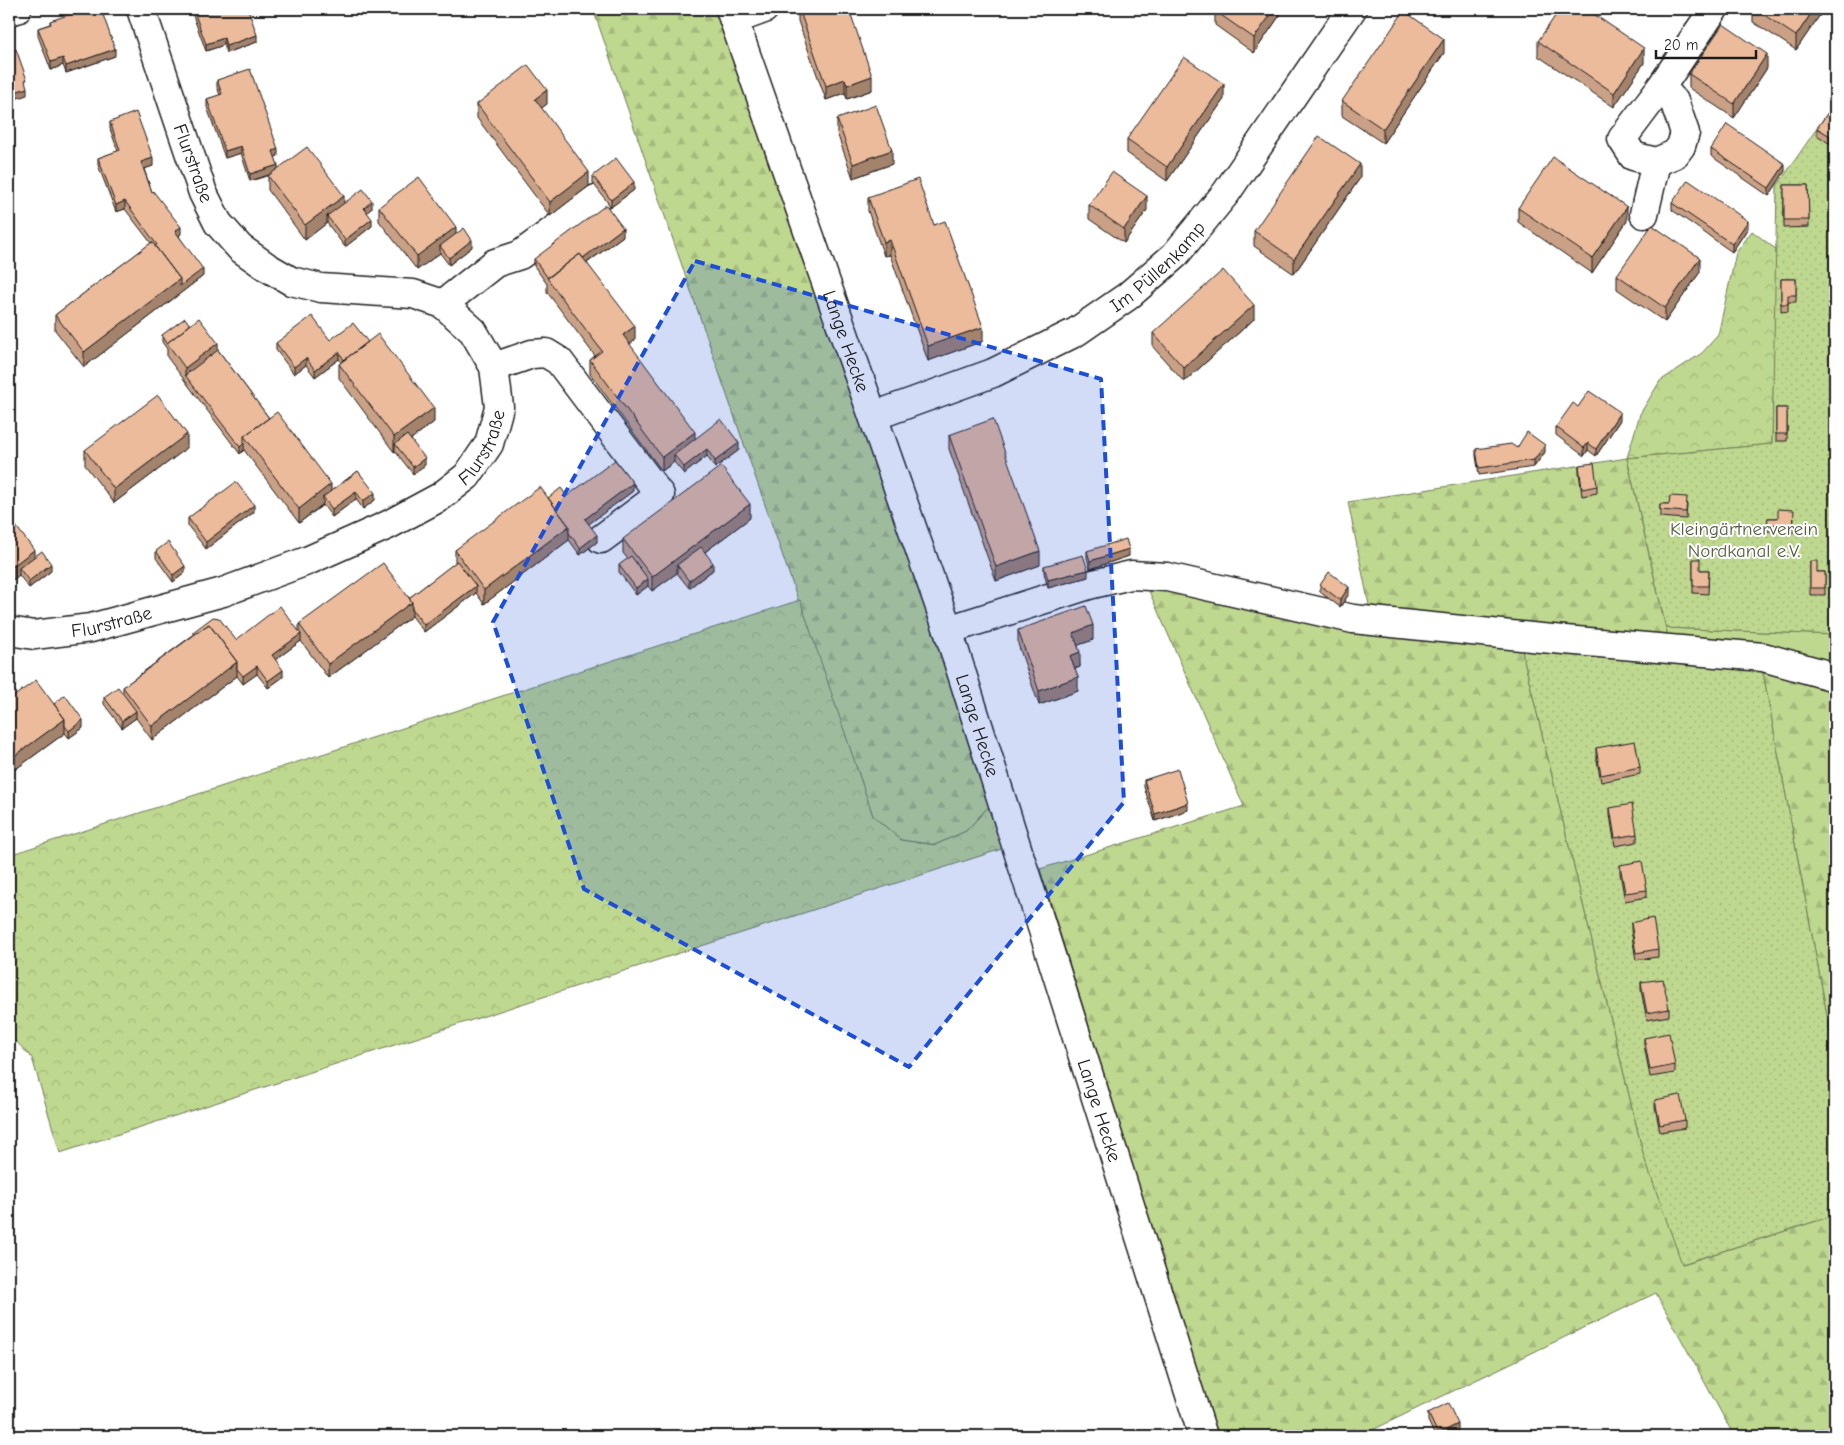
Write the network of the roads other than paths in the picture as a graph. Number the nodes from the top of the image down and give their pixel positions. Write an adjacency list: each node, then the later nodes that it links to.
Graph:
1 (16, 9): 6 (street)
2 (141, 9): 12 (street, Flurstraße)
3 (764, 9): 7 (street, Lange Hecke)
4 (1352, 9): 14 (street, Im Püllenkamp)
5 (1714, 9): 8 (street)
6 (9, 11)
7 (732, 14): 14 (street, Lange Hecke)
8 (1661, 87): 9 (street); 9 (street)
9 (1656, 162): 11 (street)
10 (596, 199): 12 (street)
11 (1644, 214)
12 (443, 304): 13 (street, Flurstraße)
13 (494, 367): 15 (street); 17 (street, Flurstraße)
14 (874, 416): 16 (street, Lange Hecke)
15 (601, 539)
16 (948, 630): 18 (street); 19 (street, Lange Hecke)
17 (9, 631)
18 (1835, 677)
19 (1203, 1436)

